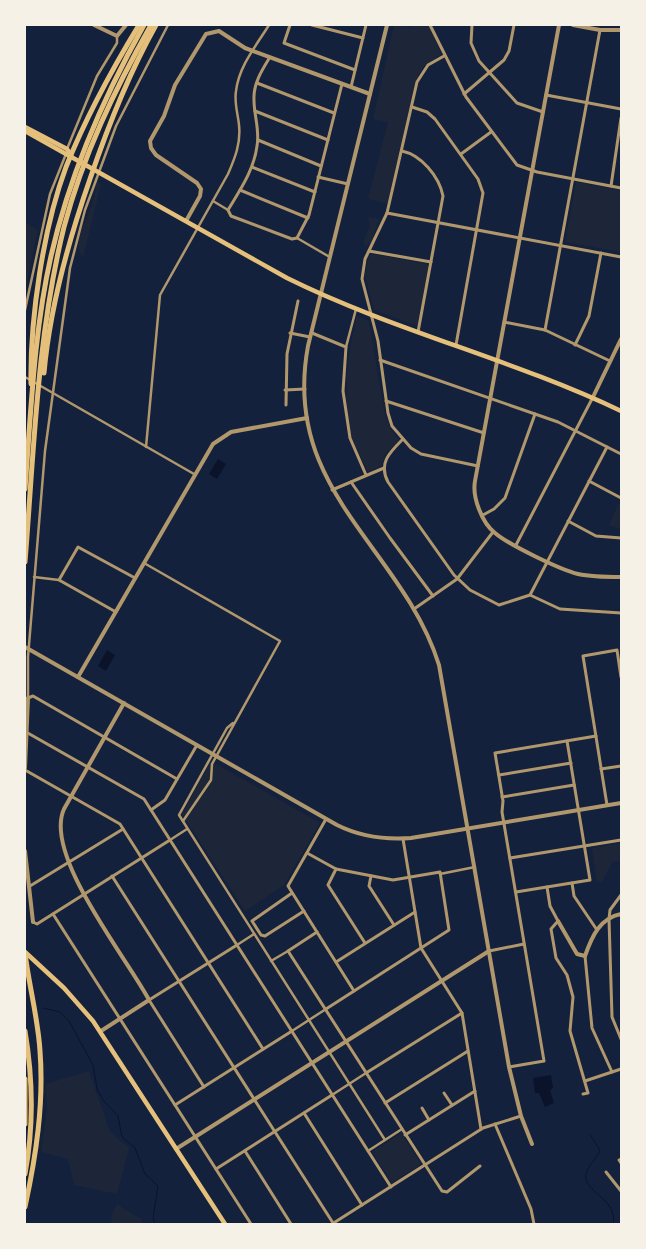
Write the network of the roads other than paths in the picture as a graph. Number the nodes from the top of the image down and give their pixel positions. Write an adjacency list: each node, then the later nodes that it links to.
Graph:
1 (94, 25): 20 (street)
2 (126, 25): 20 (street)
3 (139, 25): 45 (highway)
4 (144, 25): 99 (highway)
5 (151, 25): 104 (highway)
6 (156, 25): 49 (highway)
7 (168, 25): 49 (street)
8 (268, 25): 58 (street)
9 (290, 25): 24 (street)
10 (312, 25): 21 (street)
11 (366, 25): 21 (street)
12 (387, 25): 29 (street)
13 (430, 25): 22 (street)
14 (472, 25): 25 (street)
15 (514, 25): 25 (street)
16 (559, 25): 31 (street)
17 (573, 25): 18 (street)
18 (600, 30): 19 (street); 32 (street)
19 (621, 30)
20 (117, 36): 45 (street)
21 (363, 38): 24 (street)
22 (444, 56): 30 (street); 33 (street)
23 (270, 57): 26 (street); 27 (street); 62 (street)
24 (355, 70): 28 (street)
25 (490, 72): 30 (street); 36 (street)
26 (257, 83): 35 (street); 37 (street)
27 (342, 84): 28 (street); 37 (street)
28 (351, 87): 29 (street)
29 (370, 94): 53 (street)
30 (464, 94): 41 (street)
31 (546, 95): 32 (street); 36 (street)
32 (587, 102): 34 (street); 52 (street)
33 (412, 107): 44 (street); 46 (street)
34 (621, 108)
35 (255, 111): 42 (street); 43 (street)
36 (543, 112): 50 (street)
37 (334, 114): 43 (street)
38 (621, 118): 54 (street)
39 (25, 127): 45 (main road)
40 (25, 131): 45 (main road)
41 (491, 132): 46 (street); 50 (street)
42 (258, 140): 47 (street); 48 (street)
43 (328, 140): 47 (street)
44 (402, 151): 60 (street); 63 (street)
45 (70, 154): 49 (main road); 76 (street); 99 (highway)
46 (461, 154): 64 (street)
47 (321, 166): 51 (street)
48 (252, 167): 56 (street); 57 (street)
49 (93, 168): 62 (main road); 93 (street); 104 (highway)
50 (532, 171): 52 (street); 66 (street)
51 (318, 177): 53 (street); 57 (street)
52 (573, 179): 54 (street); 67 (street)
53 (348, 184): 70 (street)
54 (611, 186): 55 (street)
55 (621, 188)
56 (240, 190): 59 (street); 61 (street)
57 (315, 192): 61 (street)
58 (213, 201): 59 (street); 106 (street)
59 (228, 210): 65 (street)
60 (387, 213): 63 (street); 68 (street)
61 (308, 218): 65 (street)
62 (186, 221): 73 (main road)
63 (439, 223): 64 (street); 72 (street)
64 (478, 230): 66 (street); 84 (street)
65 (297, 238): 70 (street)
66 (520, 238): 67 (street); 78 (street)
67 (561, 246): 69 (street); 79 (street)
68 (369, 251): 72 (street); 77 (street)
69 (600, 253): 71 (street); 85 (street)
70 (328, 256): 73 (street)
71 (621, 257)
72 (431, 262): 80 (street)
73 (320, 294): 75 (main road); 82 (street)
74 (298, 300): 81 (street)
75 (356, 309): 77 (main road); 86 (street)
76 (25, 310)
77 (372, 315): 80 (main road); 87 (street)
78 (504, 322): 79 (street); 88 (street)
79 (545, 330): 85 (street)
80 (418, 332): 84 (main road)
81 (290, 333): 82 (street); 92 (street)
82 (311, 335): 86 (street); 91 (street)
83 (621, 339): 89 (street)
84 (456, 345): 88 (main road)
85 (575, 345): 89 (street)
86 (346, 347): 112 (street)
87 (380, 360): 95 (street); 96 (street)
88 (497, 360): 94 (main road); 95 (street)
89 (610, 361): 94 (street)
90 (25, 377): 93 (street)
91 (305, 389): 92 (street); 101 (street)
92 (285, 390): 97 (street)
93 (53, 394): 106 (street); 126 (street)
94 (592, 397): 98 (main road); 102 (street)
95 (490, 398): 100 (street); 103 (street)
96 (386, 401): 103 (street); 105 (street)
97 (286, 405)
98 (621, 411)
99 (31, 412): 115 (highway)
100 (535, 414): 102 (street); 118 (street)
101 (308, 418): 111 (street); 116 (street)
102 (575, 431): 107 (street); 122 (street)
103 (484, 433): 109 (street)
104 (36, 435): 123 (highway)
105 (403, 439): 109 (street); 110 (street)
106 (146, 447): 111 (street)
107 (607, 447): 108 (street); 113 (street)
108 (621, 454)
109 (478, 466): 118 (street)
110 (384, 468): 112 (street); 129 (street)
111 (194, 474): 125 (street)
112 (366, 475): 114 (street)
113 (589, 481): 117 (street); 119 (street)
114 (351, 482): 116 (street); 132 (street)
115 (25, 488)
116 (332, 490): 133 (street)
117 (621, 498)
118 (483, 515): 120 (street)
119 (568, 521): 121 (street); 124 (street)
120 (493, 532): 122 (street); 129 (street)
121 (621, 538)
122 (516, 545): 124 (street)
123 (25, 562)
124 (547, 562): 127 (street); 131 (street)
125 (144, 563): 128 (street); 141 (street)
126 (34, 577): 130 (street); 136 (street)
127 (621, 577)
128 (135, 578): 130 (street); 134 (street)
129 (458, 578): 131 (street); 132 (street)
130 (59, 580): 134 (street)
131 (530, 595): 135 (street)
132 (433, 596): 133 (street)
133 (414, 608): 165 (street)
134 (116, 612): 137 (street)
135 (621, 613)
136 (27, 647): 137 (street); 139 (street)
137 (78, 677): 140 (street)
138 (621, 677): 143 (street)
139 (28, 698): 142 (street); 144 (street)
140 (124, 703): 144 (street); 146 (street)
141 (233, 723): 147 (street); 163 (street)
142 (26, 732): 150 (street); 151 (street)
143 (596, 736): 145 (street); 152 (street)
144 (105, 737): 150 (street); 154 (street)
145 (567, 741): 148 (street); 153 (street)
146 (197, 745): 147 (street); 154 (street)
147 (212, 754): 162 (street); 163 (street)
148 (571, 763): 153 (street); 155 (street)
149 (621, 766): 152 (street)
150 (88, 767): 156 (street); 160 (street)
151 (25, 769): 156 (street)
152 (601, 769): 159 (street)
153 (499, 775): 157 (street)
154 (177, 779): 160 (street)
155 (574, 785): 157 (street); 161 (street)
156 (71, 796): 166 (street); 176 (street)
157 (502, 797): 164 (street)
158 (621, 803): 159 (street)
159 (607, 805): 161 (street)
160 (151, 810): 169 (street)
161 (578, 810): 164 (street); 171 (street)
162 (326, 819): 168 (street); 173 (street)
163 (183, 821): 167 (street)
164 (504, 822): 165 (street); 175 (street)
165 (469, 828): 168 (street); 177 (street)
166 (123, 829): 174 (street); 176 (street)
167 (187, 829): 169 (street); 200 (street)
168 (403, 839): 182 (street)
169 (170, 840): 174 (street); 203 (street)
170 (621, 840): 171 (street)
171 (585, 846): 175 (street); 183 (street)
172 (25, 851): 184 (street)
173 (307, 853): 178 (street); 187 (street)
174 (141, 858): 180 (street); 211 (street)
175 (510, 858): 186 (street)
176 (71, 862): 184 (street); 188 (street)
177 (476, 867): 179 (street); 206 (street)
178 (336, 869): 181 (street); 201 (street)
179 (440, 874): 182 (street); 204 (street)
180 (112, 876): 188 (street); 213 (street)
181 (371, 876): 182 (street); 197 (street)
182 (409, 877): 191 (street)
183 (572, 883): 185 (street); 198 (street)
184 (30, 886): 196 (street)
185 (547, 887): 186 (street); 195 (street)
186 (516, 892): 202 (street)
187 (292, 893): 190 (street); 190 (street)
188 (83, 895): 192 (street); 215 (street)
189 (621, 895): 194 (street)
190 (304, 911): 199 (street)
191 (415, 912): 197 (street); 204 (street)
192 (53, 914): 196 (street); 218 (street)
193 (621, 914): 194 (street)
194 (609, 919): 198 (street); 223 (street)
195 (558, 921): 208 (street); 235 (street)
196 (33, 922)
197 (394, 925): 201 (street)
198 (596, 930): 208 (street)
199 (317, 932): 205 (street); 210 (street)
200 (254, 934): 203 (street); 209 (street)
201 (365, 944): 210 (street)
202 (524, 944): 206 (street); 230 (street)
203 (237, 945): 211 (street); 222 (street)
204 (421, 948): 212 (street); 214 (street)
205 (288, 951): 209 (street); 216 (street)
206 (489, 951): 212 (street); 230 (street)
207 (25, 952): 221 (main road); 272 (highway)
208 (585, 956): 232 (street)
209 (272, 961): 219 (street)
210 (336, 962): 214 (street)
211 (208, 964): 213 (street); 225 (street)
212 (441, 981): 217 (street); 224 (street)
213 (179, 982): 215 (street); 229 (street)
214 (354, 991): 216 (street)
215 (149, 1000): 218 (street); 237 (street)
216 (326, 1009): 219 (street); 224 (street)
217 (462, 1013): 226 (street); 233 (street)
218 (120, 1019): 221 (street); 244 (street)
219 (308, 1020): 222 (street); 227 (street)
220 (25, 1031): 268 (highway)
221 (100, 1031): 259 (main road)
222 (292, 1031): 225 (street); 228 (street)
223 (621, 1038)
224 (346, 1041): 227 (street); 233 (street)
225 (263, 1049): 229 (street)
226 (468, 1051): 238 (street); 243 (street)
227 (329, 1052): 228 (street); 236 (street)
228 (312, 1063): 241 (street); 242 (street)
229 (234, 1068): 237 (street); 242 (street)
230 (509, 1068): 248 (street)
231 (621, 1069): 232 (street)
232 (612, 1072): 235 (street)
233 (366, 1073): 236 (street); 243 (street)
234 (25, 1079): 250 (highway)
235 (585, 1080): 240 (street)
236 (349, 1084): 241 (street); 257 (street)
237 (204, 1087): 244 (street)
238 (475, 1091): 245 (street); 253 (street)
239 (444, 1093): 245 (street)
240 (583, 1094)
241 (332, 1095): 247 (street); 261 (street)
242 (254, 1100): 254 (street); 256 (street)
243 (385, 1103): 252 (street)
244 (175, 1105): 256 (street)
245 (452, 1105): 249 (street)
246 (422, 1108): 249 (street)
247 (304, 1113): 254 (street); 271 (street)
248 (521, 1116): 251 (street); 258 (street)
249 (429, 1120): 255 (street)
250 (25, 1124)
251 (495, 1124): 253 (street); 277 (street)
252 (402, 1129): 255 (street); 257 (street)
253 (481, 1129): 264 (street)
254 (274, 1132): 260 (street); 276 (street)
255 (406, 1135): 264 (street)
256 (195, 1136): 259 (street); 266 (street)
257 (385, 1140): 261 (street)
258 (532, 1144)
259 (176, 1149): 273 (main road)
260 (245, 1150): 266 (street); 275 (street)
261 (368, 1151): 269 (street)
262 (621, 1159): 263 (street)
263 (621, 1163)
264 (425, 1165): 265 (street); 269 (street)
265 (480, 1166)
266 (216, 1169): 274 (street)
267 (606, 1172): 270 (street)
268 (25, 1174)
269 (390, 1187): 271 (street)
270 (621, 1191)
271 (362, 1205): 276 (street)
272 (25, 1207)
273 (225, 1224)
274 (251, 1224)
275 (291, 1224)
276 (332, 1224)
277 (534, 1224)

